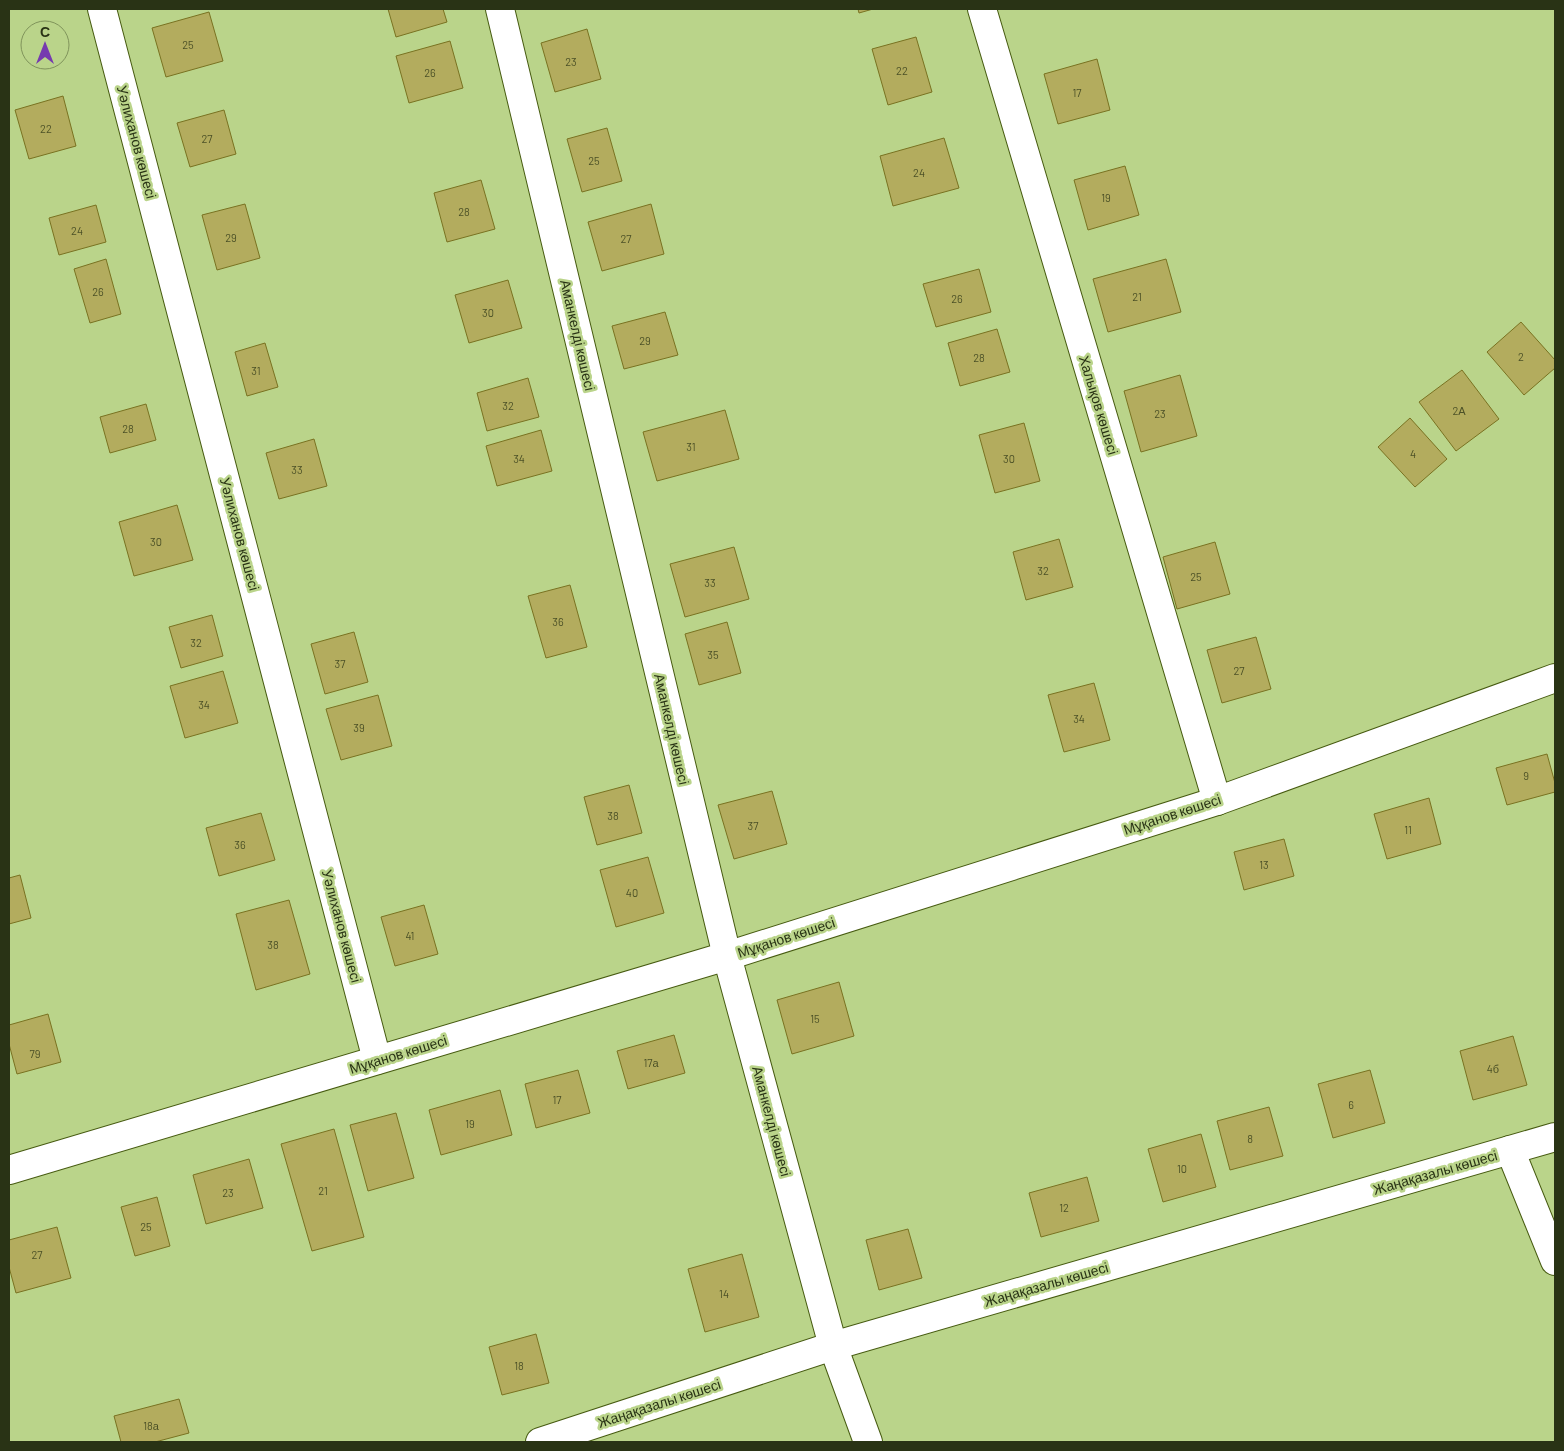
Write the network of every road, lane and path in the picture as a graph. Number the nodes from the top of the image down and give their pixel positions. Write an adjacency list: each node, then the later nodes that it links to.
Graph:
1 (102, 9): 7 (street, Уәлиханов көшесі)
2 (500, 9): 6 (street, Аманкелді көшесі)
3 (982, 9): 5 (street, Халықов көшесі)
4 (1555, 678): 5 (street, Мұқанов көшесі)
5 (1217, 801): 6 (street, Мұқанов көшесі)
6 (727, 956): 7 (street, Мұқанов көшесі); 12 (street, Аманкелді көшесі)
7 (377, 1060): 10 (street, Мұқанов көшесі)
8 (1555, 1137): 9 (street, Жаңақазалы көшесі)
9 (1510, 1150): 11 (street); 12 (street, Жаңақазалы көшесі)
10 (9, 1170)
11 (1555, 1261)
12 (832, 1346): 13 (street, Жаңақазалы көшесі); 14 (street, Аманкелді көшесі)
13 (540, 1442)
14 (868, 1442)

